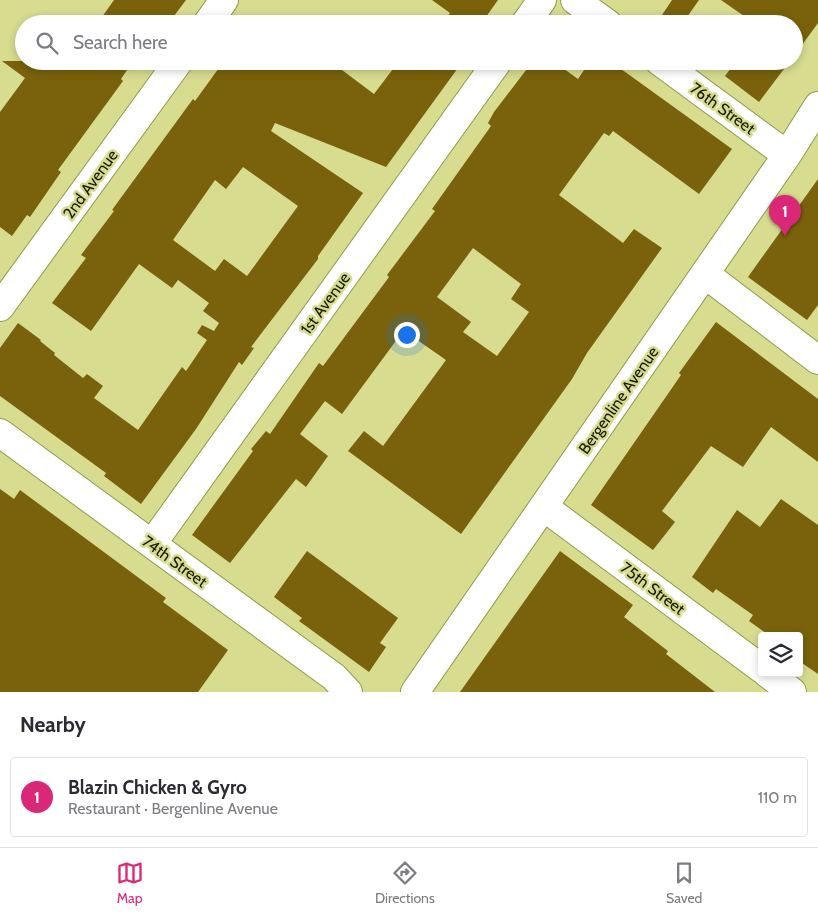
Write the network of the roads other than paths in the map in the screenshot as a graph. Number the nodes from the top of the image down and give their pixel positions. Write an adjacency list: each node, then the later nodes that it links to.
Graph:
1 (224, 0): 4 (street)
2 (542, 0): 5 (street)
3 (575, 0): 6 (street)
4 (213, 15)
5 (531, 15)
6 (596, 15)
7 (172, 70): 13 (street, 2nd Avenue)
8 (492, 70): 17 (street, 1st Avenue)
9 (671, 70): 11 (street, 76th Street)
10 (818, 106): 11 (street, Bergenline Avenue)
11 (787, 155): 12 (street, Bergenline Avenue)
12 (705, 274): 14 (street); 16 (street, Bergenline Avenue)
13 (0, 307)
14 (818, 360)
15 (0, 433): 17 (street, 74th Street)
16 (544, 507): 18 (street, 75th Street); 21 (street, Bergenline Avenue)
17 (152, 544): 20 (street, 74th Street)
18 (758, 666)
19 (772, 677): 22 (street)
20 (348, 692)
21 (415, 692)
22 (792, 692)

